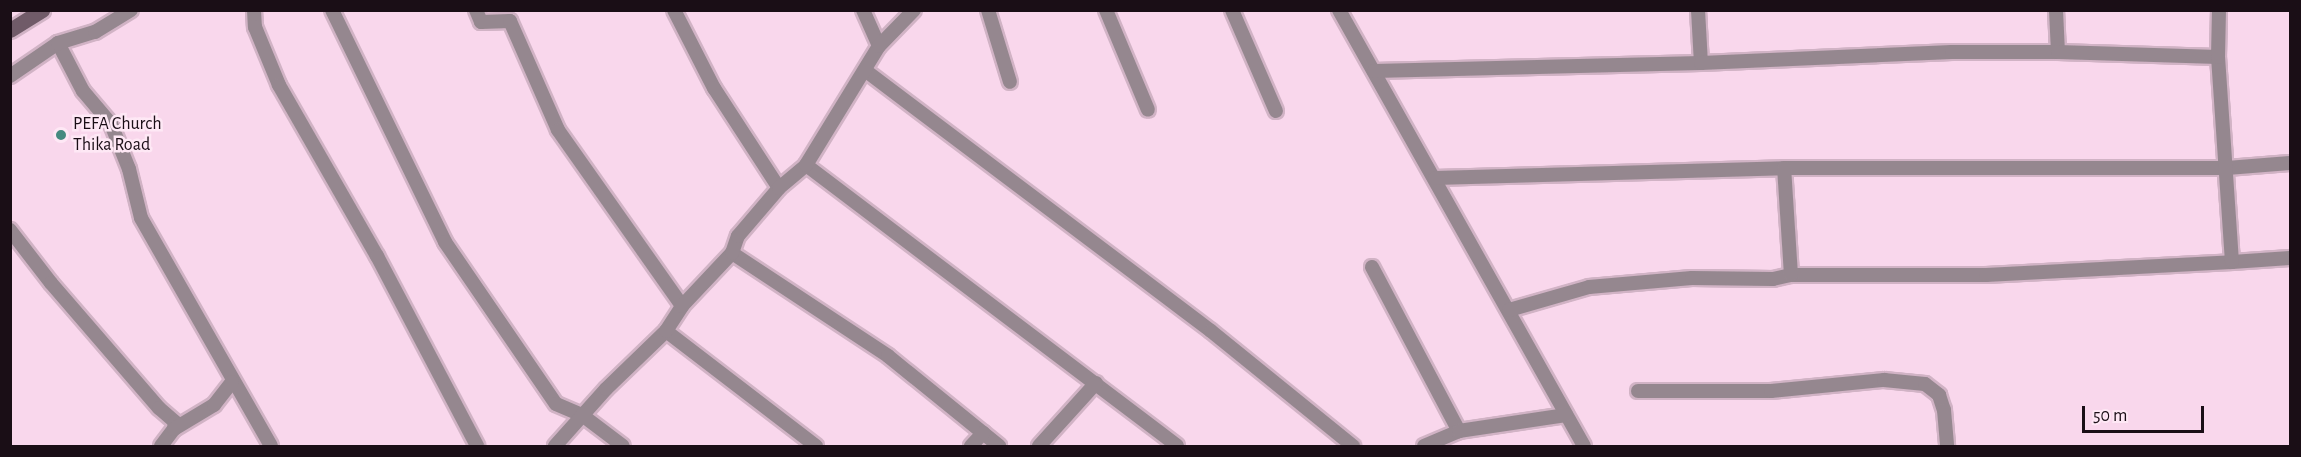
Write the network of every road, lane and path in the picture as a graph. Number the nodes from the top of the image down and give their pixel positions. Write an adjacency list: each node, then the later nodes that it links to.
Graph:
1 (42, 10): 16 (main road)
2 (131, 10): 17 (street)
3 (254, 10): 53 (street)
4 (332, 10): 46 (street)
5 (476, 10): 40 (street)
6 (674, 10): 33 (street)
7 (863, 10): 18 (street)
8 (914, 10): 18 (street)
9 (988, 10): 25 (street)
10 (1106, 10): 26 (street)
11 (1232, 10): 27 (street)
12 (1339, 10): 23 (street)
13 (1698, 10): 21 (street)
14 (2055, 10): 19 (street)
15 (2219, 10): 20 (street)
16 (10, 30)
17 (58, 43): 24 (street); 43 (street)
18 (879, 45): 22 (street)
19 (2058, 52): 20 (street); 21 (street)
20 (2218, 57): 31 (street)
21 (1701, 63): 23 (street)
22 (866, 71): 29 (street); 61 (street)
23 (1374, 71): 32 (street)
24 (10, 76)
25 (1010, 82)
26 (1148, 111)
27 (1276, 111)
28 (2290, 163): 31 (street)
29 (806, 165): 33 (street); 44 (street)
30 (1784, 168): 31 (street); 32 (street); 39 (street)
31 (2227, 168): 37 (street)
32 (1435, 178): 41 (street)
33 (779, 188): 35 (street)
34 (10, 230): 48 (street)
35 (732, 253): 40 (street); 50 (street)
36 (2290, 258): 37 (street)
37 (2232, 262): 39 (street)
38 (1372, 267): 49 (street)
39 (1791, 276): 41 (street)
40 (682, 306): 42 (street)
41 (1509, 310): 47 (street)
42 (666, 331): 46 (street); 56 (street)
43 (232, 382): 48 (street); 52 (street)
44 (1096, 383): 59 (street); 60 (street)
45 (1638, 391): 64 (street)
46 (582, 415): 54 (street); 55 (street)
47 (1566, 415): 49 (street); 63 (street)
48 (174, 429): 51 (street)
49 (1460, 431): 62 (street)
50 (982, 433): 57 (street); 58 (street)
51 (161, 447)
52 (271, 447)
53 (477, 447)
54 (555, 447)
55 (623, 447)
56 (816, 447)
57 (971, 447)
58 (999, 447)
59 (1039, 447)
60 (1177, 447)
61 (1353, 447)
62 (1424, 447)
63 (1584, 447)
64 (1947, 447)

